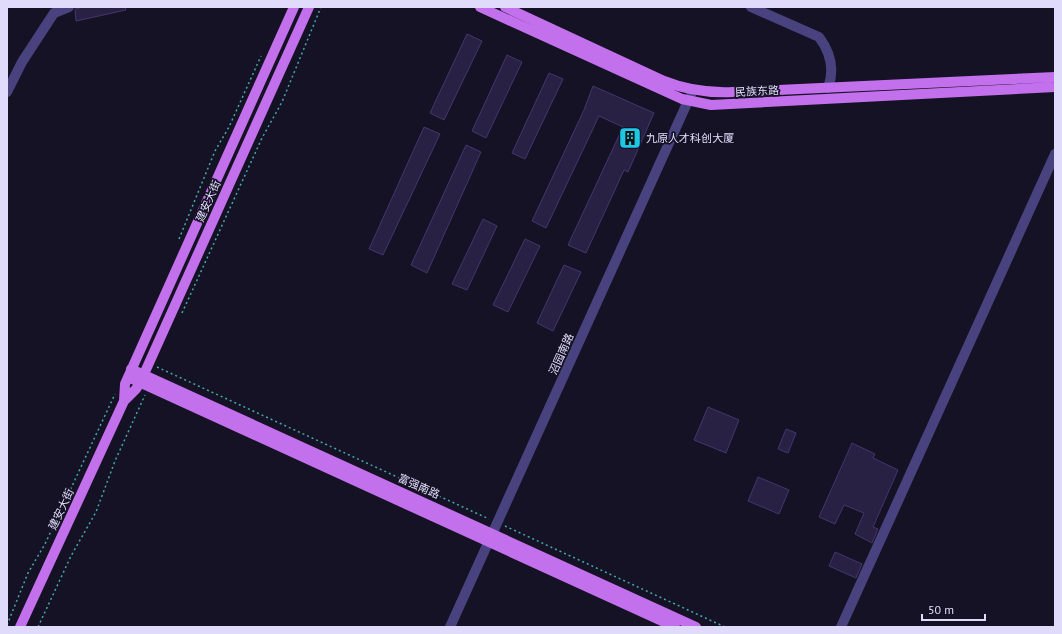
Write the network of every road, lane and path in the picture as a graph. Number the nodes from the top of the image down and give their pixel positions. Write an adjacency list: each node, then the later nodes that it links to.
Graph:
1 (69, 7): 12 (street)
2 (294, 7): 17 (main road, 建安大街)
3 (309, 7): 16 (main road, 建安大街)
4 (321, 7): 15 (path)
5 (480, 7): 13 (main road, 民族东路)
6 (505, 7): 11 (main road, 民族东路)
7 (751, 7): 10 (street)
8 (1055, 77): 10 (main road, 民族东路)
9 (1055, 87): 13 (main road, 民族东路)
10 (828, 88): 11 (main road, 民族东路)
11 (692, 90): 13 (street, 沼园南路)
12 (7, 92)
13 (688, 100): 20 (street, 沼园南路)
14 (1055, 154): 28 (street)
15 (181, 317)
16 (153, 365): 18 (main road, 建安大街); 18 (path); 20 (path)
17 (129, 373): 18 (main road, 富强南路); 19 (main road, 建安大街)
18 (146, 381): 19 (main road, 建安大街); 21 (main road, 富强南路); 23 (path)
19 (124, 401): 22 (main road, 建安大街)
20 (498, 523): 21 (street, 沼园南路); 27 (path)
21 (491, 538): 24 (street, 沼园南路); 25 (main road, 富强南路); 26 (main road, 富强南路)
22 (20, 627)
23 (38, 627)
24 (450, 627)
25 (675, 627)
26 (696, 627)
27 (725, 627)
28 (841, 627)

